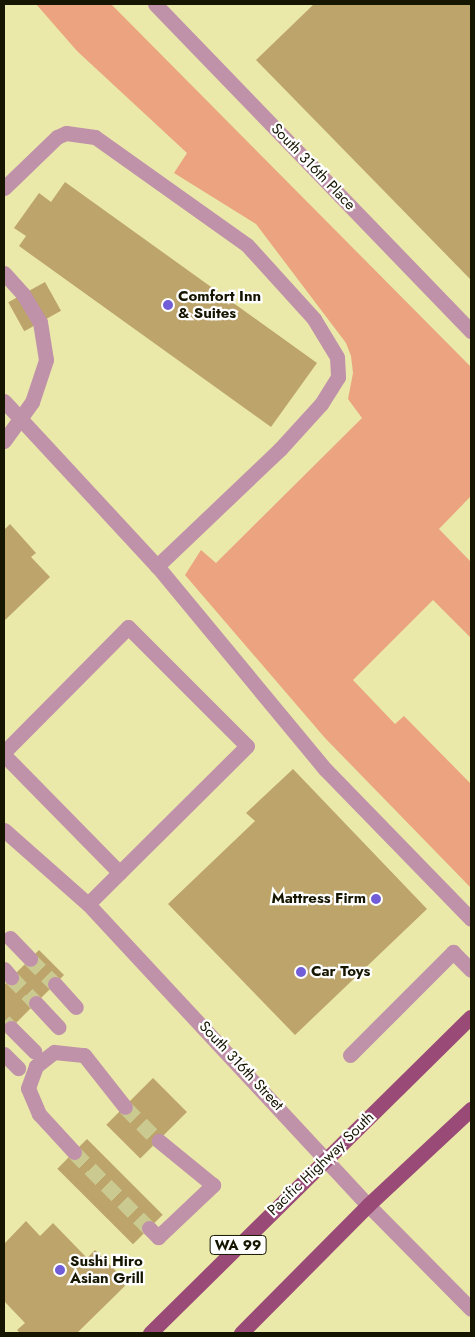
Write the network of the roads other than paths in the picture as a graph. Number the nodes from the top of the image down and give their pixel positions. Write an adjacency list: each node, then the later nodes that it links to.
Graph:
1 (155, 4): 4 (street, South 316th Place)
2 (4, 188): 8 (street)
3 (4, 273): 6 (street)
4 (471, 330)
5 (4, 401): 6 (street)
6 (21, 419): 7 (street); 8 (street)
7 (4, 442)
8 (157, 566): 13 (street)
9 (4, 753): 11 (street); 11 (street)
10 (4, 830): 12 (street, South 316th Street)
11 (120, 873): 12 (street)
12 (88, 904): 31 (street, South 316th Street)
13 (471, 919)
14 (10, 938): 15 (street)
15 (30, 959)
16 (471, 970): 25 (street)
17 (55, 984): 19 (street)
18 (36, 1003): 21 (street)
19 (76, 1008)
20 (471, 1017): 31 (main road, Pacific Highway South / WA 99)
21 (58, 1027)
22 (11, 1028): 23 (street)
23 (34, 1051)
24 (4, 1054): 26 (street)
25 (350, 1055)
26 (18, 1068)
27 (125, 1107): 30 (street)
28 (471, 1109): 32 (main road)
29 (159, 1141): 33 (street)
30 (74, 1152)
31 (327, 1158): 32 (street, South 316th Street); 35 (main road, Pacific Highway South / WA 99)
32 (368, 1205): 34 (street, South 316th Street); 36 (main road)
33 (149, 1228)
34 (471, 1309)
35 (150, 1333)
36 (240, 1333)

